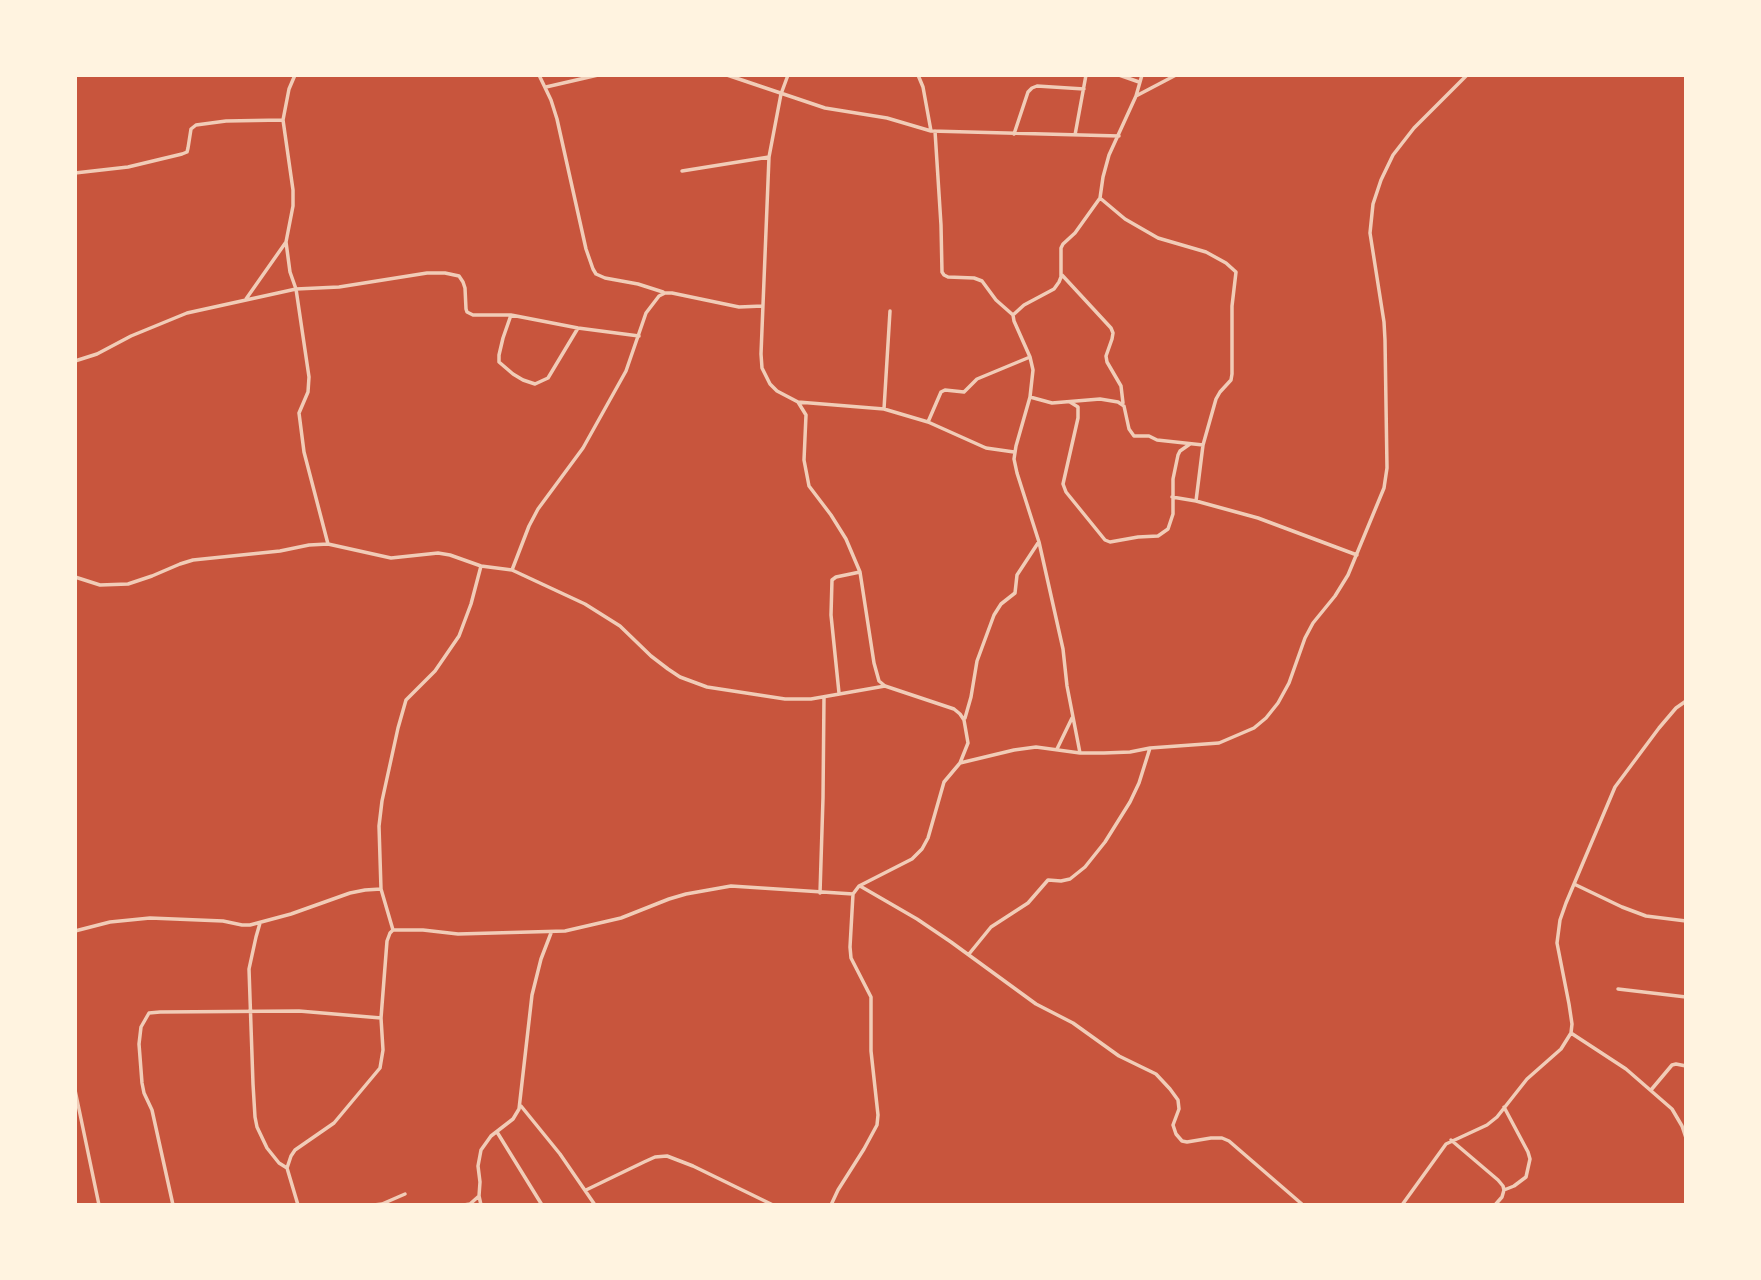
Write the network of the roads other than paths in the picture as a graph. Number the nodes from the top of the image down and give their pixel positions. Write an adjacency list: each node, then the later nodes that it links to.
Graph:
1 (295, 75): 17 (street)
2 (539, 75): 13 (street)
3 (598, 75): 13 (street)
4 (727, 75): 15 (street)
5 (788, 75): 15 (street)
6 (918, 75): 18 (street)
7 (1086, 75): 14 (street)
8 (1119, 75): 12 (street)
9 (1142, 75): 12 (street)
10 (1176, 75): 16 (street)
11 (1467, 75): 52 (street)
12 (1139, 82): 16 (street)
13 (545, 88): 29 (street)
14 (1084, 89): 19 (street); 20 (street)
15 (781, 94): 18 (street); 22 (street)
16 (1136, 96): 21 (street)
17 (283, 120): 24 (street); 26 (street)
18 (933, 131): 19 (street); 34 (street)
19 (1014, 134): 20 (street)
20 (1075, 135): 21 (street)
21 (1119, 136): 25 (street)
22 (769, 157): 23 (street); 31 (street)
23 (682, 171)
24 (75, 173)
25 (1100, 198): 27 (street); 46 (street)
26 (286, 242): 28 (street); 30 (street)
27 (1061, 274): 34 (street); 42 (street)
28 (296, 289): 30 (street); 33 (street); 51 (street)
29 (665, 293): 31 (street); 36 (street)
30 (245, 300): 38 (street)
31 (763, 306): 40 (street)
32 (890, 311): 43 (street)
33 (512, 315): 35 (street); 35 (street)
34 (1013, 315): 37 (street)
35 (578, 328): 36 (street)
36 (639, 336): 54 (street)
37 (1030, 357): 39 (street); 44 (street)
38 (75, 362)
39 (1030, 397): 41 (street); 47 (street)
40 (798, 402): 43 (street); 55 (street)
41 (1070, 402): 42 (street); 48 (street)
42 (1123, 405): 45 (street)
43 (884, 409): 44 (street)
44 (928, 422): 47 (street)
45 (1190, 443): 46 (street); 48 (street)
46 (1203, 445): 49 (street)
47 (1014, 452): 50 (street)
48 (1172, 497): 49 (street)
49 (1196, 501): 52 (street)
50 (1039, 542): 61 (street); 62 (street)
51 (328, 544): 53 (street); 56 (street)
52 (1357, 555): 63 (street)
53 (481, 566): 54 (street); 69 (street)
54 (512, 570): 59 (street)
55 (860, 572): 57 (street); 58 (street)
56 (75, 577)
57 (884, 686): 58 (street); 62 (street)
58 (839, 693): 59 (street)
59 (824, 697): 70 (street)
60 (1686, 702): 67 (street)
61 (1073, 716): 64 (street); 65 (street)
62 (964, 720): 66 (street)
63 (1150, 748): 65 (street); 77 (street)
64 (1057, 749): 65 (street); 66 (street)
65 (1080, 753)
66 (960, 763): 68 (street)
67 (1574, 884): 72 (street); 82 (street)
68 (859, 886): 71 (street); 77 (street)
69 (381, 889): 73 (street); 74 (street)
70 (820, 893): 71 (street); 76 (street)
71 (853, 894): 107 (street)
72 (1686, 920)
73 (261, 923): 75 (street); 80 (street)
74 (393, 930): 76 (street); 81 (street)
75 (75, 931)
76 (551, 933): 86 (street)
77 (968, 955): 108 (street)
78 (1618, 989): 79 (street)
79 (1686, 998)
80 (251, 1012): 81 (street); 91 (street); 97 (street)
81 (381, 1018): 91 (street)
82 (1572, 1032): 85 (street); 87 (street)
83 (1686, 1066): 85 (street)
84 (75, 1090): 96 (street)
85 (1650, 1090): 89 (street)
86 (519, 1104): 88 (street); 92 (street)
87 (1504, 1107): 90 (street); 93 (street)
88 (497, 1132): 95 (street); 104 (street)
89 (1686, 1138)
90 (1451, 1140): 93 (street); 109 (street)
91 (287, 1168): 98 (street)
92 (586, 1190): 105 (street); 106 (street)
93 (1504, 1190): 110 (street)
94 (405, 1194): 101 (street)
95 (479, 1196): 102 (street); 103 (street)
96 (99, 1205)
97 (173, 1205)
98 (298, 1205)
99 (337, 1205): 100 (street)
100 (344, 1205)
101 (374, 1205)
102 (464, 1205)
103 (481, 1205)
104 (542, 1205)
105 (595, 1205)
106 (773, 1205)
107 (831, 1205)
108 (1303, 1205)
109 (1402, 1205)
110 (1495, 1205)

